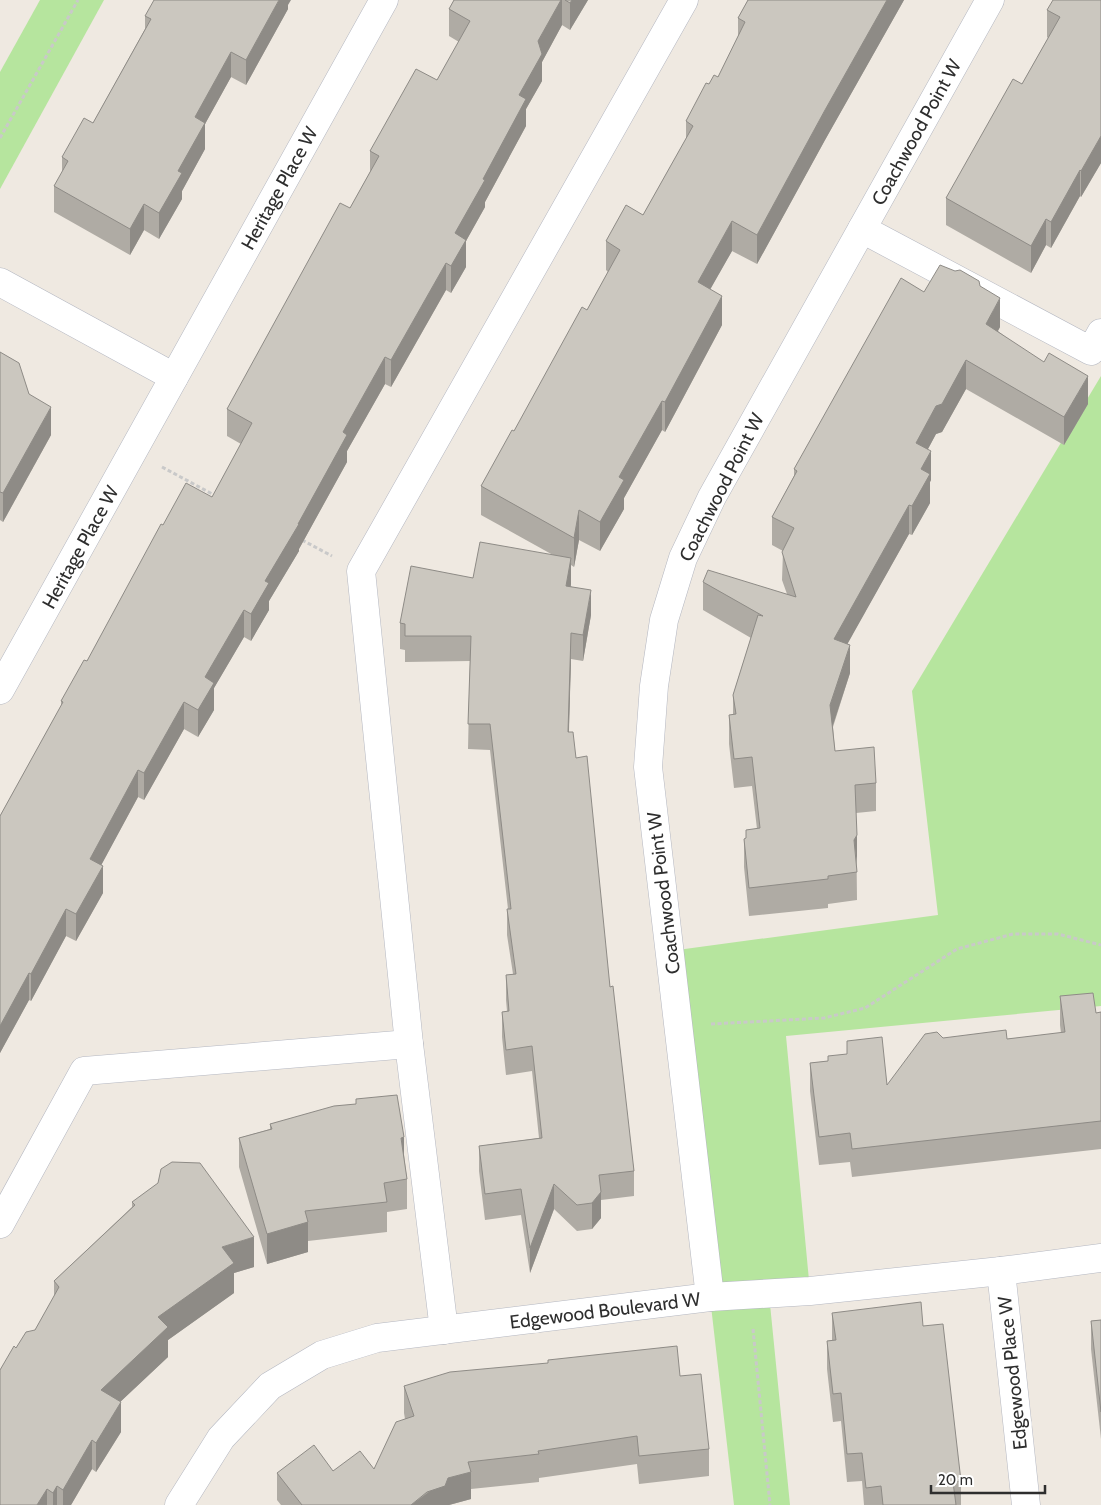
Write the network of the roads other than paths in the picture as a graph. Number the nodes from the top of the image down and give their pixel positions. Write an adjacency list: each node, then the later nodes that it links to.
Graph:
1 (384, 0): 7 (street, Heritage Place W)
2 (684, 0): 9 (street)
3 (990, 0): 4 (street, Coachwood Point W)
4 (862, 229): 6 (street); 13 (street, Coachwood Point W)
5 (0, 282): 7 (street)
6 (1101, 333)
7 (174, 377): 8 (street, Heritage Place W)
8 (0, 690)
9 (409, 1044): 10 (street); 14 (street)
10 (0, 1224)
11 (1101, 1258): 12 (street, Edgewood Boulevard W)
12 (1001, 1271): 13 (street, Edgewood Boulevard W); 16 (street, Edgewood Place W)
13 (710, 1297): 14 (street, Edgewood Boulevard W)
14 (444, 1330): 15 (street, Edgewood Boulevard W)
15 (179, 1505)
16 (1026, 1505)

